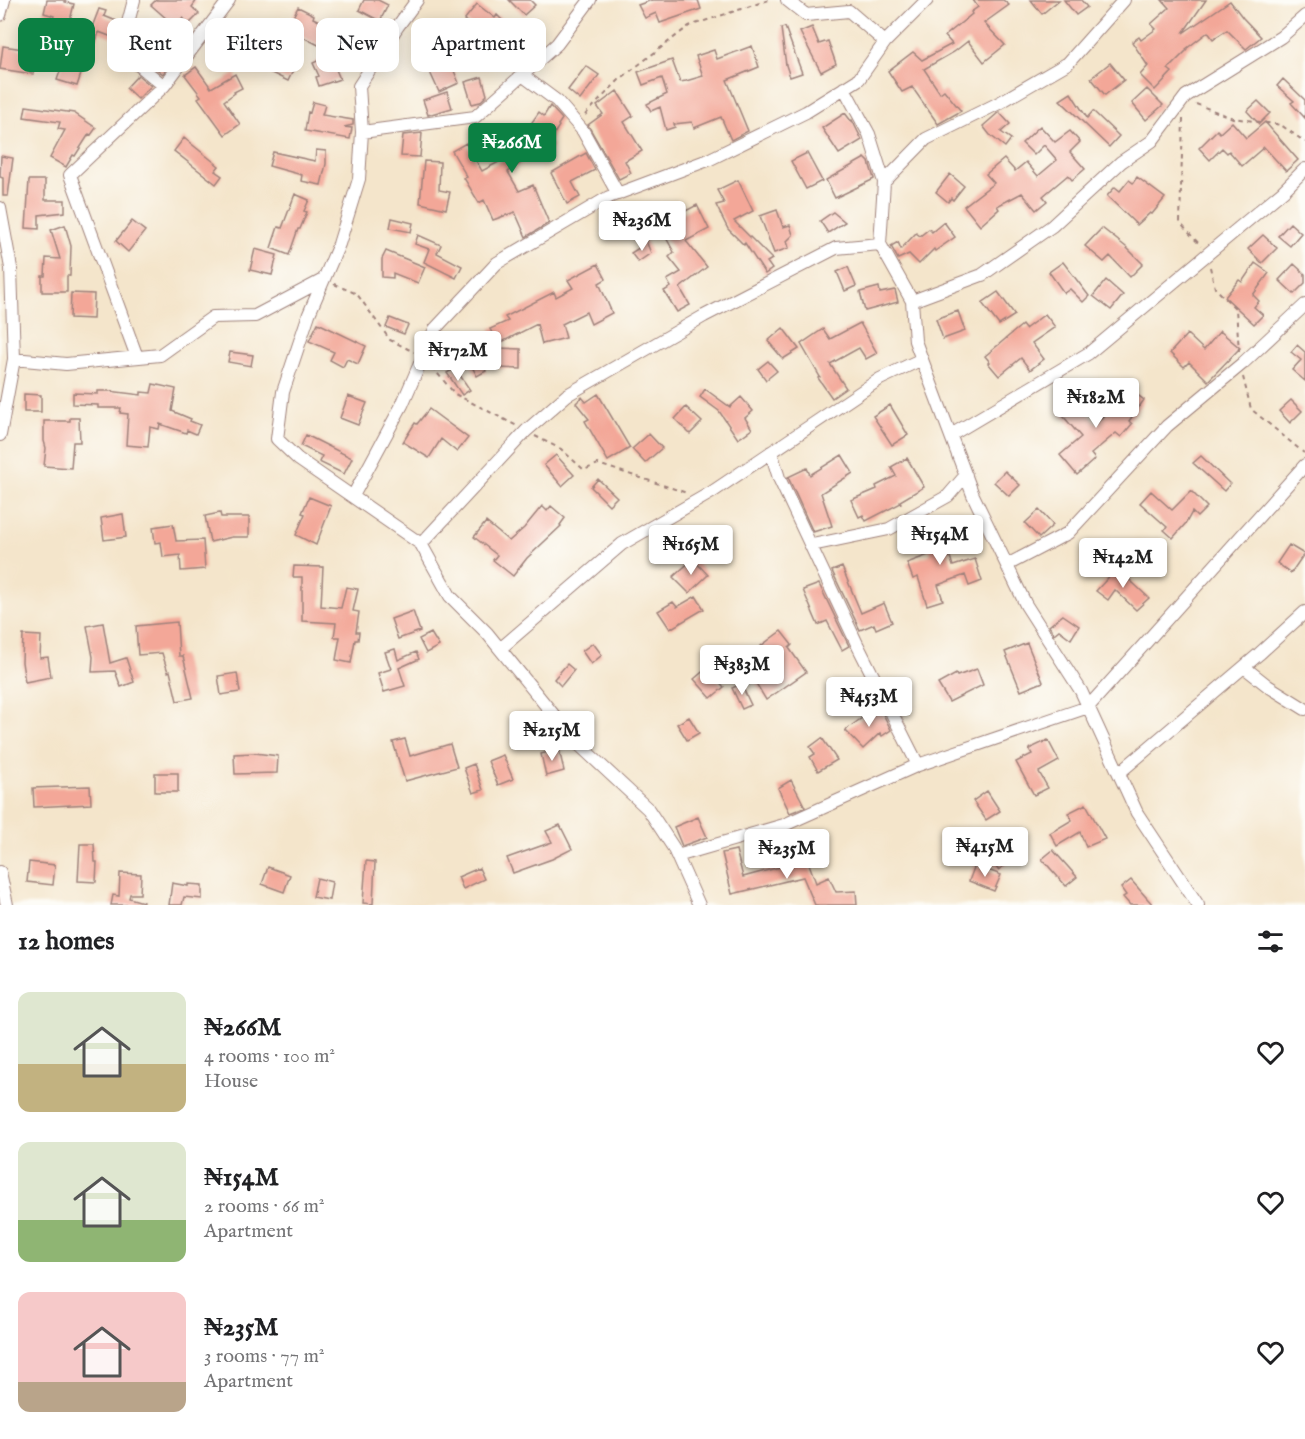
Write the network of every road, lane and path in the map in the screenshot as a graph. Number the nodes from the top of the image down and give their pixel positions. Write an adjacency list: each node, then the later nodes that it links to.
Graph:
1 (4, 0): 10 (street)
2 (134, 0): 14 (street)
3 (229, 0): 14 (street)
4 (417, 0): 18 (street)
5 (590, 0): 13 (street)
6 (769, 0): 17 (path)
7 (787, 0): 12 (street)
8 (927, 0): 12 (street)
9 (1124, 0): 21 (street)
10 (0, 15)
11 (1305, 16): 16 (street)
12 (885, 42): 15 (street)
13 (522, 75): 17 (street); 18 (street)
14 (164, 86): 29 (street)
15 (844, 88): 21 (street); 22 (street)
16 (1183, 100): 19 (path); 25 (path); 27 (street)
17 (576, 123): 22 (street)
18 (362, 132): 26 (street)
19 (1305, 141)
20 (1305, 168): 25 (street)
21 (884, 182): 24 (street)
22 (618, 194): 41 (street)
23 (0, 208): 30 (street)
24 (880, 244): 27 (street); 33 (street)
25 (1208, 254): 32 (path); 35 (street)
26 (323, 280): 29 (street); 41 (street)
27 (912, 301): 31 (street)
28 (1305, 305): 32 (street)
29 (137, 357): 30 (street)
30 (14, 359): 34 (street)
31 (922, 359): 35 (street); 36 (street)
32 (1239, 366): 37 (path); 44 (street)
33 (526, 431): 40 (path); 42 (street)
34 (0, 435)
35 (951, 435): 39 (street)
36 (771, 452): 43 (street); 46 (street)
37 (1305, 454)
38 (1305, 465): 48 (street)
39 (966, 475): 43 (street); 44 (street)
40 (692, 492)
41 (352, 495): 42 (street)
42 (421, 544): 46 (street)
43 (812, 545): 50 (street)
44 (1007, 565): 48 (street)
45 (1305, 612): 47 (street)
46 (500, 649): 52 (street)
47 (1244, 667): 49 (street); 51 (street)
48 (1088, 707): 50 (street); 51 (street)
49 (1305, 709)
50 (918, 765): 52 (street)
51 (1119, 773): 56 (street)
52 (677, 856): 55 (street)
53 (0, 872): 54 (street)
54 (7, 905)
55 (699, 905)
56 (1198, 905)

